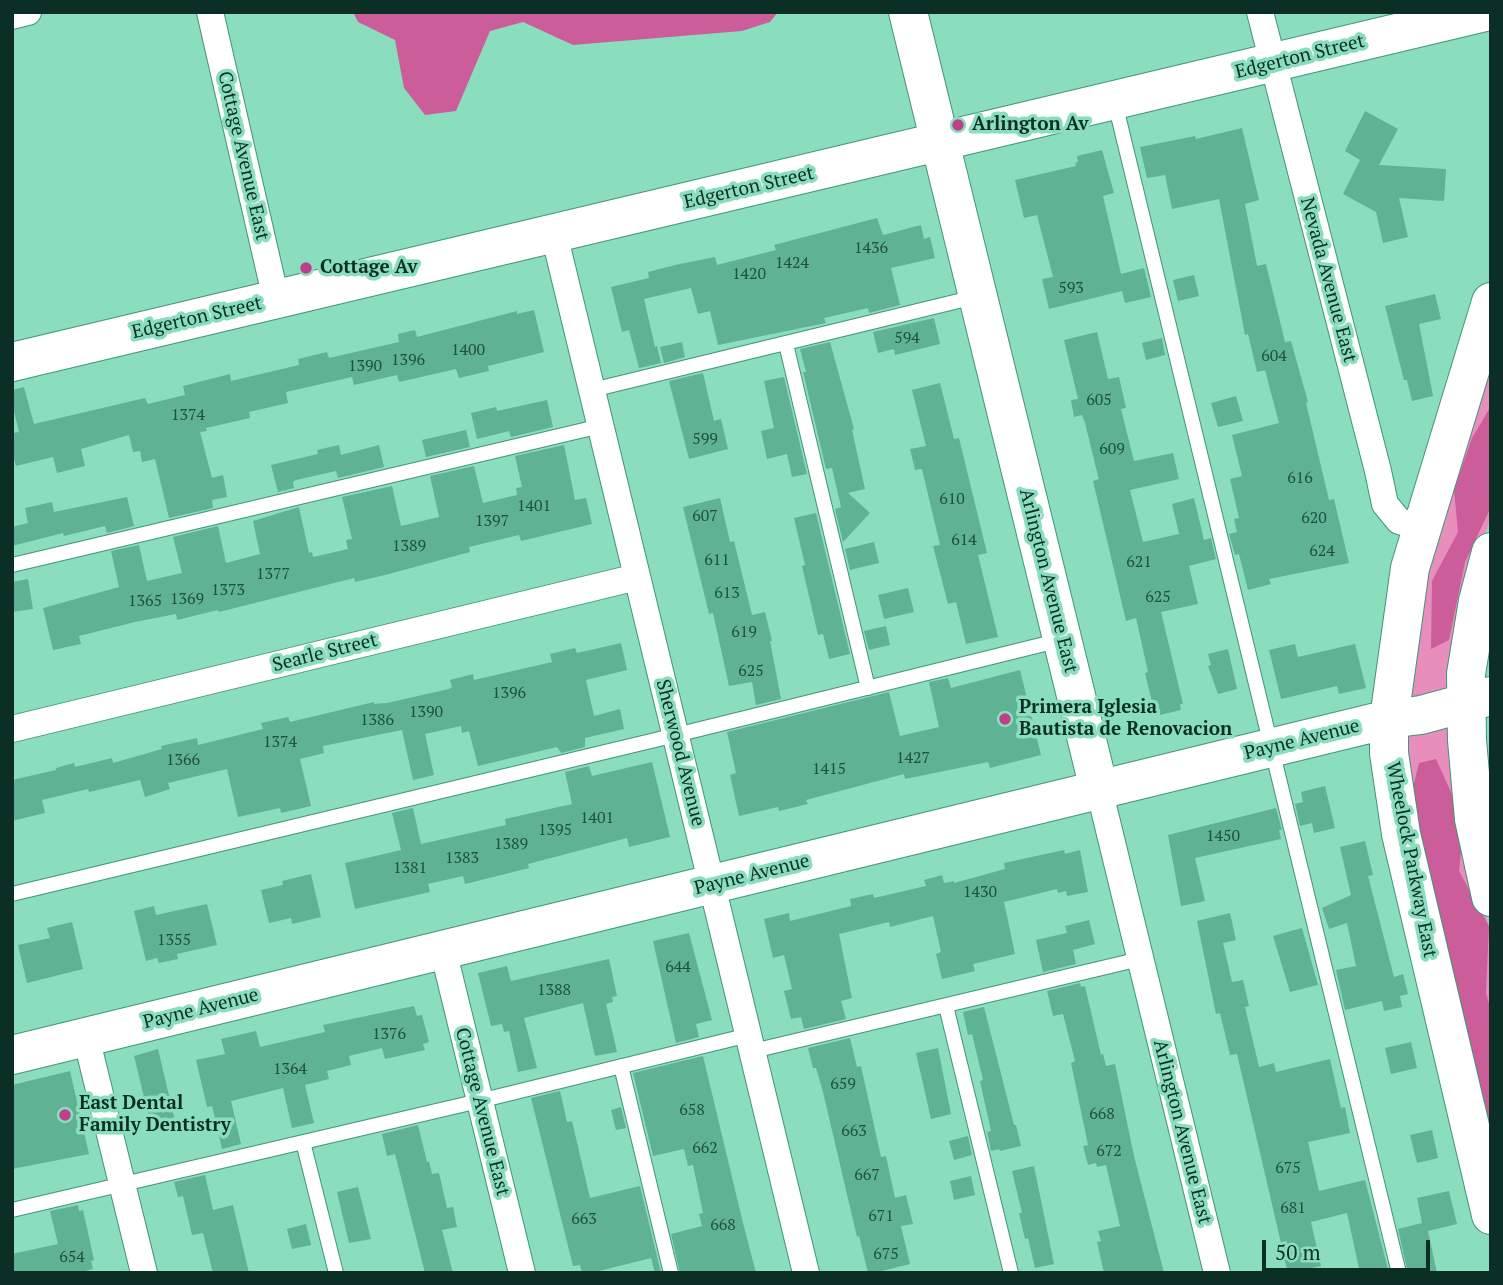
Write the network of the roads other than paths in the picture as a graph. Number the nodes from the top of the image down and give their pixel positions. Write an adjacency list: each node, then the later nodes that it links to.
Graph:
1 (28, 12): 6 (street)
2 (210, 12): 12 (street, Cottage Avenue East)
3 (908, 12): 9 (street, Arlington Avenue East)
4 (1260, 12): 7 (street, Nevada Avenue East)
5 (1485, 12): 7 (street, Edgerton Street)
6 (12, 16)
7 (1273, 63): 8 (street, Edgerton Street); 18 (street, Nevada Avenue East)
8 (1115, 101): 9 (street, Edgerton Street); 28 (lane)
9 (940, 142): 10 (street, Edgerton Street); 11 (street, Arlington Avenue East)
10 (554, 234): 12 (street, Edgerton Street); 16 (street, Sherwood Avenue)
11 (978, 296): 14 (lane); 22 (street, Arlington Avenue East)
12 (276, 299): 15 (street, Edgerton Street)
13 (1491, 302): 18 (street, Wheelock Parkway East)
14 (786, 344): 16 (lane); 23 (lane)
15 (12, 362)
16 (592, 390): 17 (street, Sherwood Avenue)
17 (601, 426): 20 (lane); 21 (street, Sherwood Avenue)
18 (1421, 527): 25 (street, Wheelock Parkway East)
19 (1491, 552): 24 (street)
20 (12, 565)
21 (637, 577): 26 (street, Searle Street); 27 (street, Sherwood Avenue)
22 (1062, 640): 23 (lane); 29 (street, Arlington Avenue East)
23 (868, 688): 27 (lane)
24 (1479, 698): 25 (street, Payne Avenue); 32 (street)
25 (1389, 719): 28 (street, Payne Avenue); 44 (street, Wheelock Parkway East)
26 (12, 729)
27 (676, 735): 30 (street, Sherwood Avenue); 31 (lane)
28 (1271, 748): 29 (street, Payne Avenue); 52 (lane)
29 (1100, 789): 30 (street, Payne Avenue); 34 (street, Arlington Avenue East)
30 (712, 885): 33 (street, Payne Avenue); 37 (street, Sherwood Avenue)
31 (12, 894)
32 (1491, 897)
33 (443, 950): 36 (street, Payne Avenue); 40 (street, Cottage Avenue East)
34 (1140, 959): 35 (lane); 51 (street, Arlington Avenue East)
35 (946, 1006): 37 (lane); 50 (lane)
36 (86, 1037): 38 (street, Payne Avenue); 42 (street)
37 (751, 1043): 39 (lane); 49 (street, Sherwood Avenue)
38 (12, 1055)
39 (621, 1066): 40 (lane); 48 (lane)
40 (479, 1101): 41 (lane); 47 (street, Cottage Avenue East)
41 (303, 1142): 42 (lane); 46 (lane)
42 (122, 1185): 43 (lane); 45 (street)
43 (12, 1210)
44 (1491, 1215)
45 (144, 1273)
46 (336, 1273)
47 (522, 1273)
48 (671, 1273)
49 (806, 1273)
50 (1011, 1273)
51 (1217, 1273)
52 (1399, 1273)

